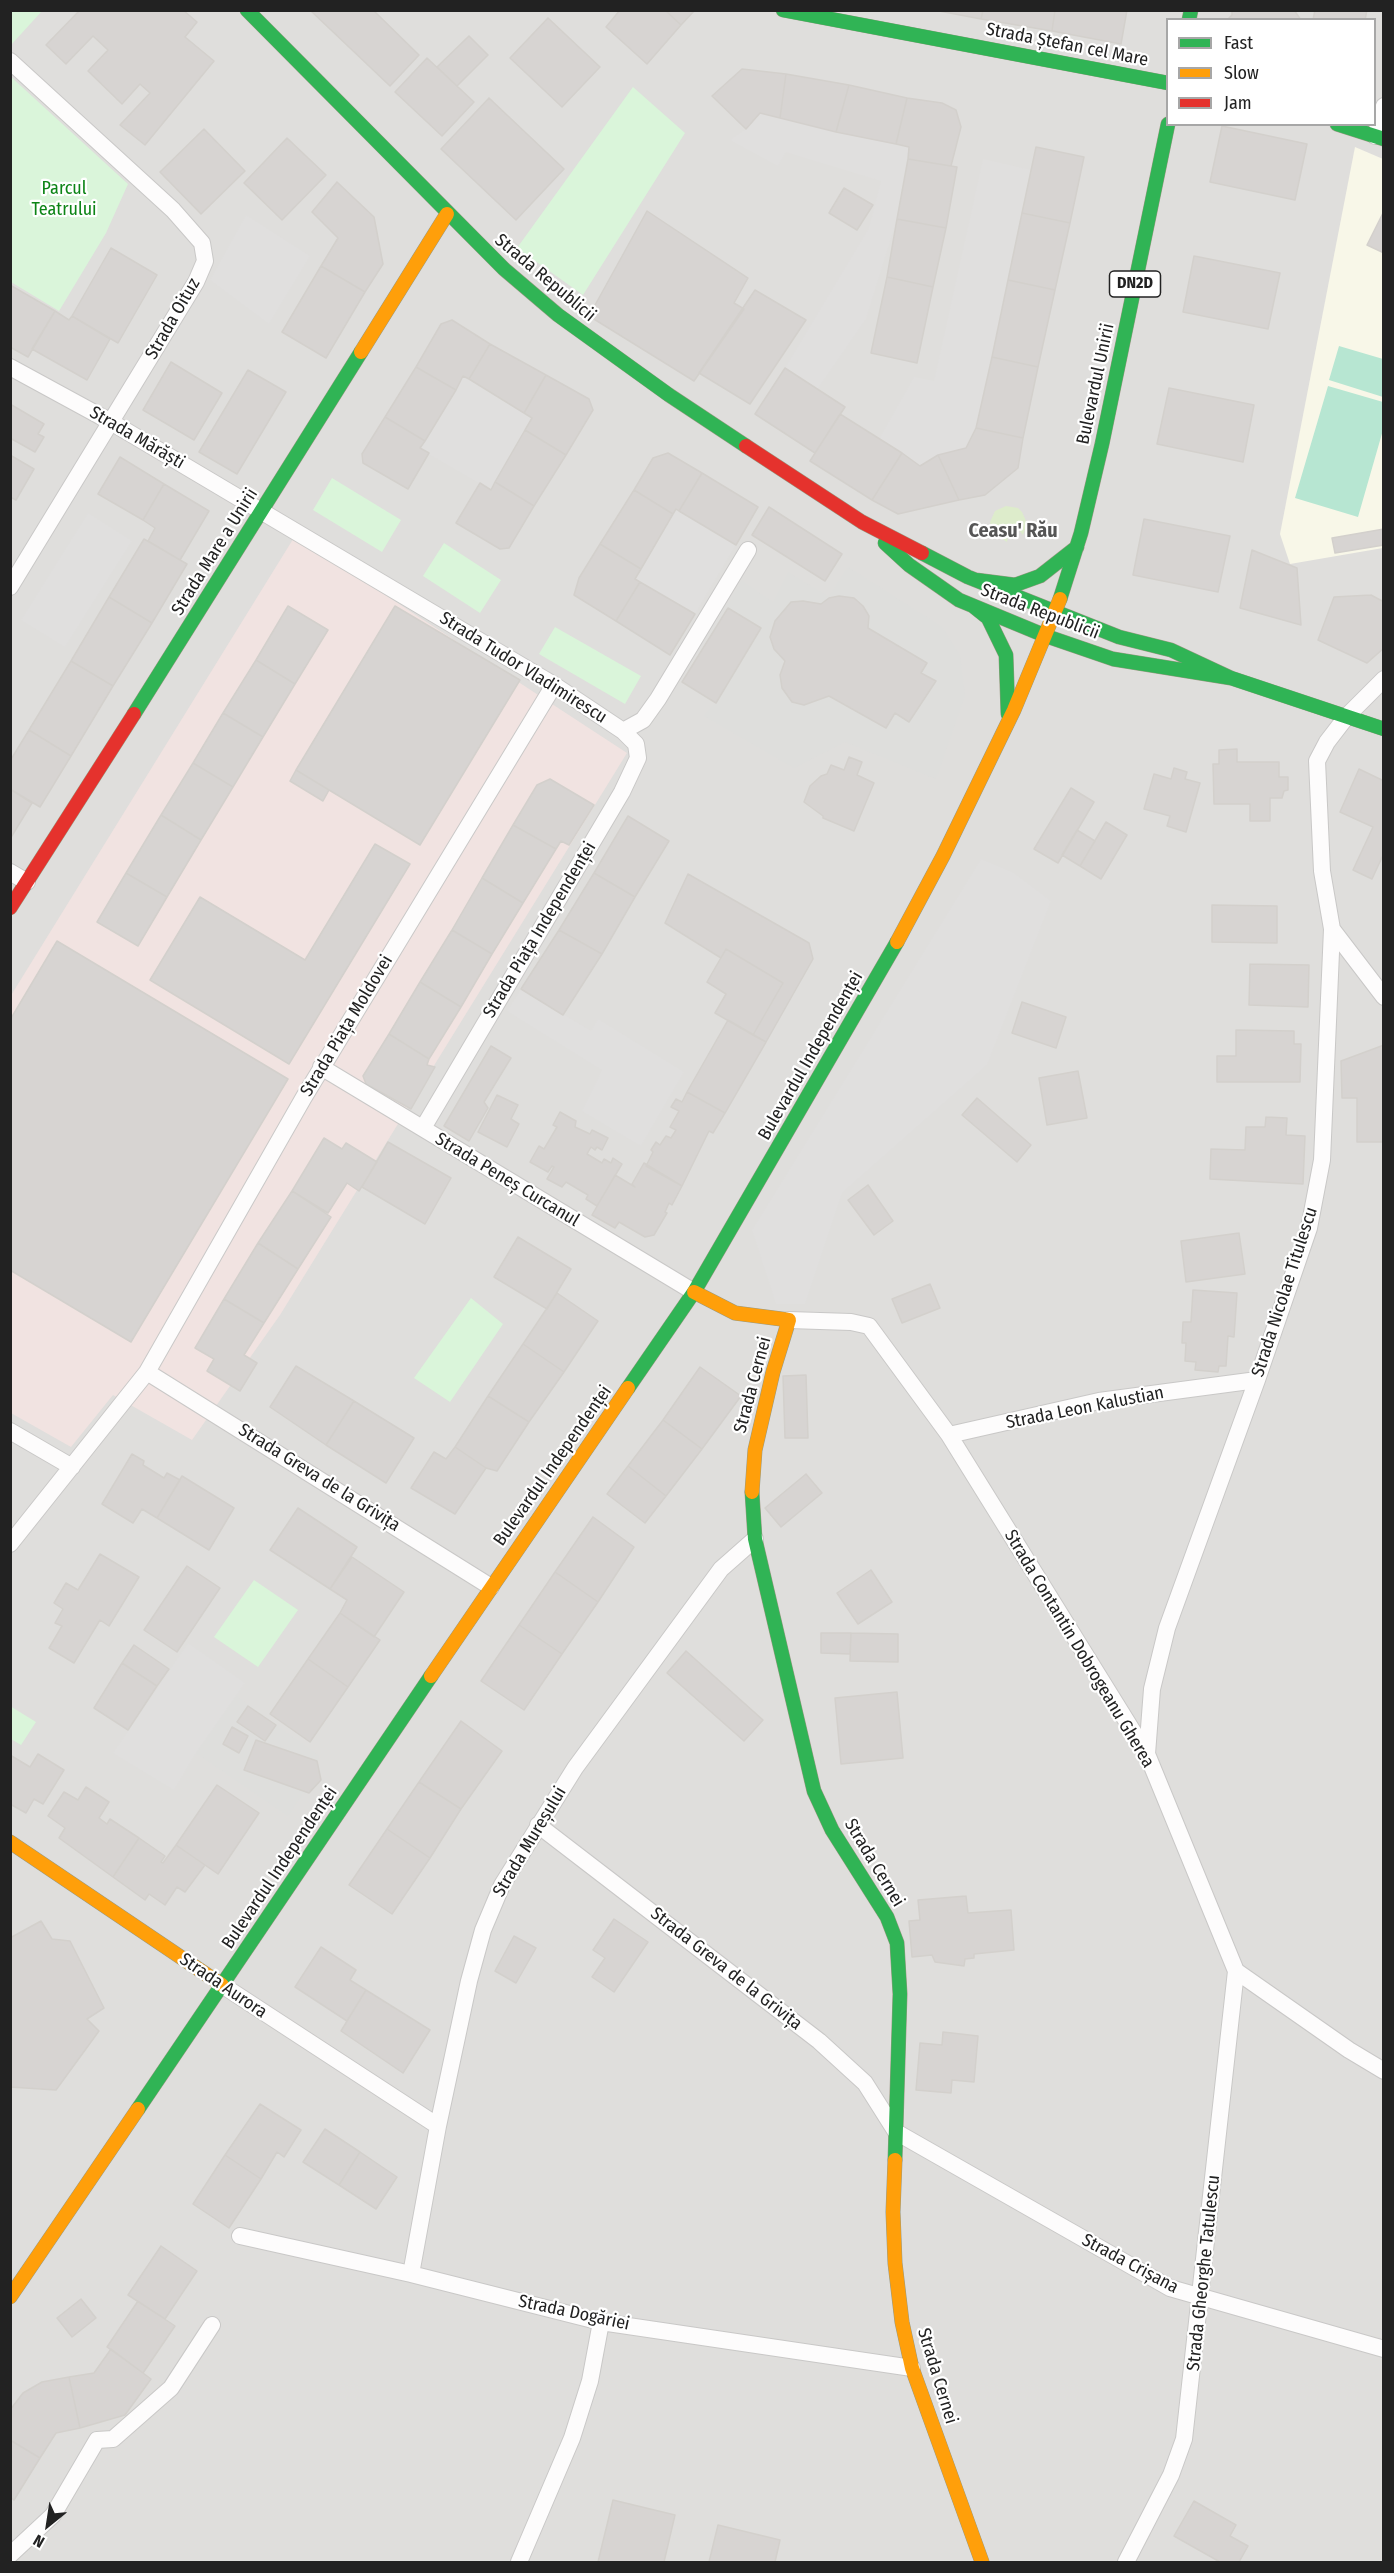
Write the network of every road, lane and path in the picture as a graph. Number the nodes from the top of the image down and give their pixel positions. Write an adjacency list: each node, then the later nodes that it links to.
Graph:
1 (247, 10): 9 (main road, Strada Republicii)
2 (783, 10): 4 (main road, Strada Ștefan cel Mare)
3 (10, 61): 11 (street, Strada Oituz)
4 (1166, 83)
5 (1383, 106): 8 (street)
6 (1167, 126): 14 (main road, Bulevardul Unirii / DN2D)
7 (1343, 126): 8 (main road)
8 (1379, 137)
9 (447, 214): 12 (main road, Strada Mare a Unirii); 13 (main road, Strada Republicii)
10 (10, 367): 11 (street, Strada Mărăști)
11 (111, 422): 12 (street, Strada Mărăști); 17 (street, Strada Oituz)
12 (262, 512): 23 (street, Strada Tudor Vladimirescu); 29 (main road, Strada Mare a Unirii)
13 (862, 522): 16 (main road, Strada Republicii); 18 (main road, Strada Republicii)
14 (1077, 546): 16 (main road); 19 (main road, Bulevardul Unirii)
15 (748, 550): 27 (street, Strada Tudor Vladimirescu)
16 (976, 580): 19 (main road, Strada Republicii)
17 (10, 587)
18 (973, 606): 20 (main road, Strada Republicii); 25 (main road)
19 (1055, 614): 20 (main road, Bulevardul Independenței); 21 (main road, Strada Republicii)
20 (1046, 636): 21 (main road, Strada Republicii); 25 (main road, Bulevardul Independenței)
21 (1231, 678): 24 (main road, Strada Republicii)
22 (1383, 679): 24 (street, Strada Nicolae Titulescu)
23 (554, 685): 27 (street, Strada Tudor Vladimirescu); 33 (street, Strada Piața Moldovei)
24 (1347, 716): 26 (main road, Strada Republicii); 31 (street, Strada Nicolae Titulescu)
25 (1008, 722): 35 (main road, Bulevardul Independenței)
26 (1383, 729)
27 (623, 731): 34 (street, Strada Piața Independenței)
28 (10, 872): 29 (street)
29 (27, 882): 30 (main road, Strada Mare a Unirii)
30 (10, 908)
31 (1332, 929): 32 (street); 38 (street, Strada Nicolae Titulescu)
32 (1383, 997)
33 (321, 1067): 34 (street, Strada Peneș Curcanul); 37 (street, Strada Piața Moldovei)
34 (423, 1128): 35 (street, Strada Peneș Curcanul)
35 (694, 1292): 36 (main road, Strada Cernei); 44 (main road, Bulevardul Independenței)
36 (789, 1320): 40 (street, Strada Contantin Dobrogeanu Gherea); 42 (main road, Strada Cernei)
37 (147, 1372): 41 (street, Strada Piața Moldovei); 44 (street, Strada Greva de la Grivița)
38 (1257, 1380): 40 (street, Strada Leon Kalustian); 45 (street, Strada Nicolae Titulescu)
39 (10, 1431): 41 (street)
40 (949, 1435): 45 (street, Strada Contantin Dobrogeanu Gherea)
41 (72, 1467): 43 (street, Strada Piața Moldovei)
42 (755, 1539): 46 (street, Strada Mureșului); 52 (main road, Strada Cernei)
43 (10, 1544)
44 (491, 1587): 49 (main road, Bulevardul Independenței)
45 (1147, 1754): 48 (street, Strada Contantin Dobrogeanu Gherea)
46 (538, 1825): 51 (street, Strada Mureșului); 52 (street, Strada Greva de la Grivița)
47 (10, 1842): 49 (main road, Strada Aurora)
48 (1236, 1971): 50 (street); 56 (street, Strada Gheorghe Tatulescu)
49 (222, 1985): 51 (street, Strada Aurora); 55 (main road, Bulevardul Independenței)
50 (1383, 2071)
51 (438, 2126): 54 (street, Strada Mureșului)
52 (896, 2132): 56 (street, Strada Crișana); 60 (main road, Strada Cernei)
53 (240, 2236): 54 (street, Strada Dogăriei)
54 (411, 2274): 57 (street, Strada Dogăriei)
55 (10, 2297)
56 (1202, 2299): 59 (street, Strada Crișana); 64 (street, Strada Gheorghe Tatulescu)
57 (601, 2322): 60 (street, Strada Dogăriei); 62 (street)
58 (212, 2325): 61 (street)
59 (1383, 2349)
60 (912, 2368): 63 (main road, Strada Cernei)
61 (10, 2555)
62 (519, 2562)
63 (982, 2562)
64 (1126, 2562)

